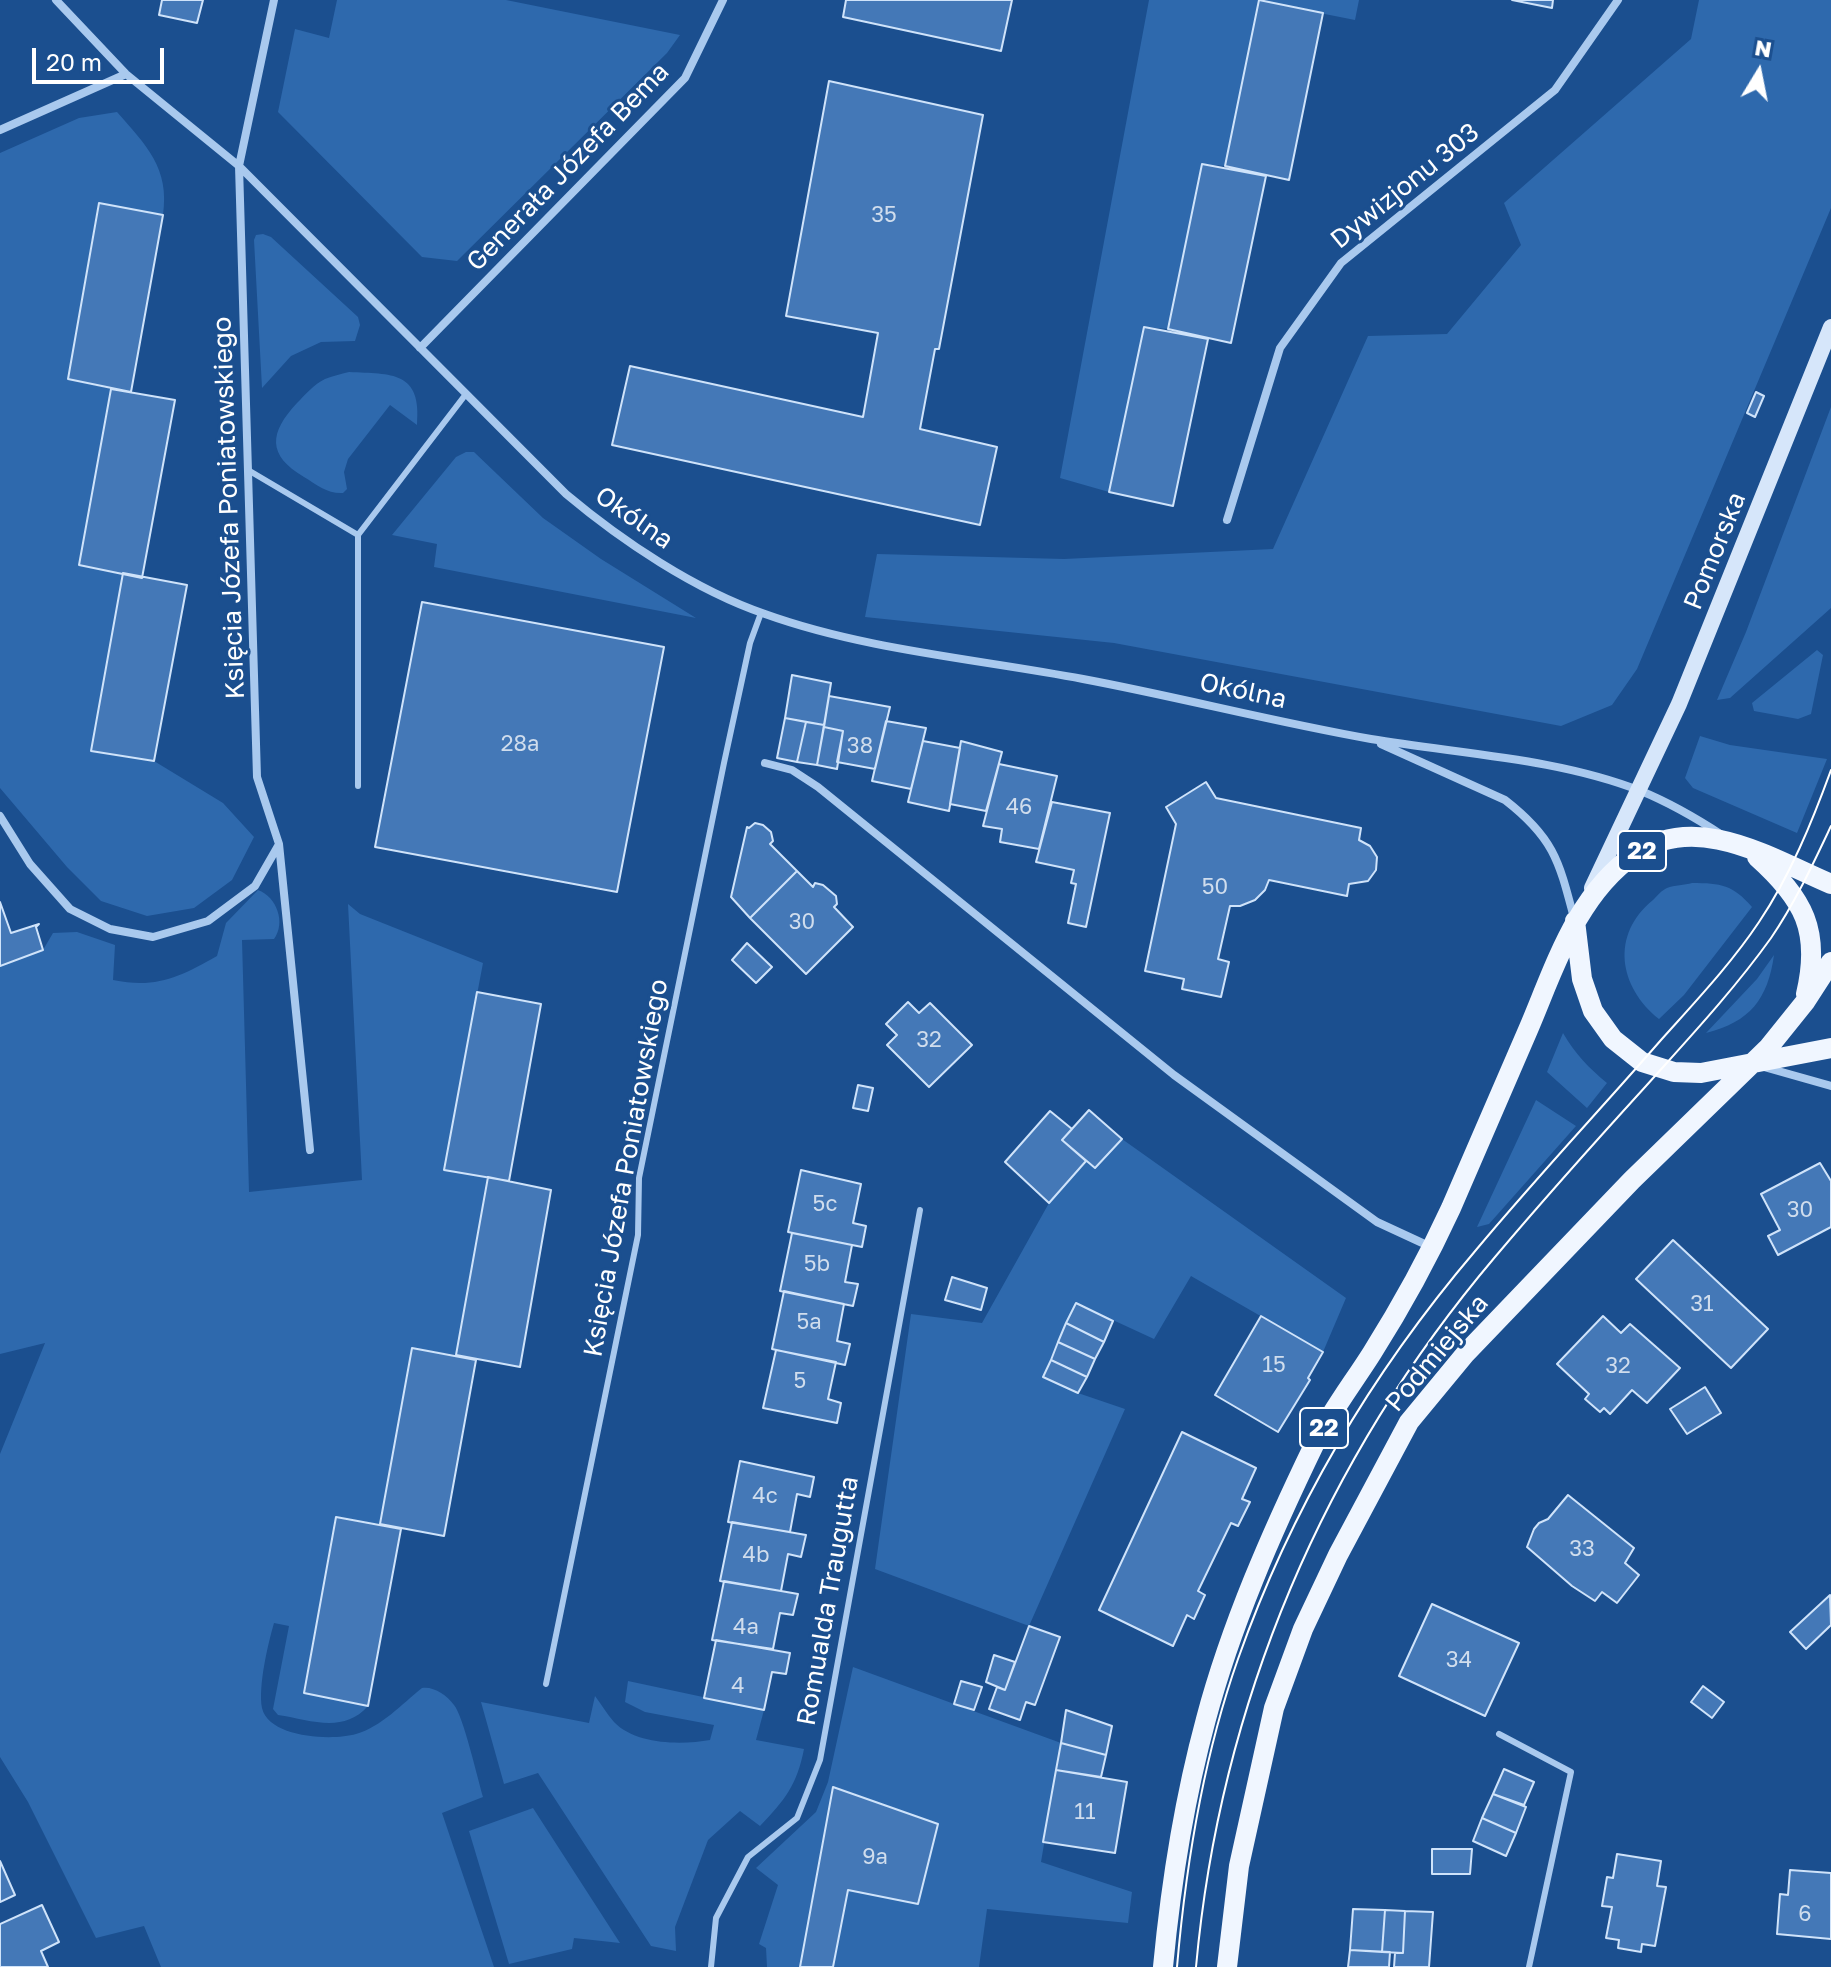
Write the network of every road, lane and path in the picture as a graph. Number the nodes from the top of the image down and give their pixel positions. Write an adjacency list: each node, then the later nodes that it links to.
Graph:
1 (56, 0): 5 (street, Okólna)
2 (274, 0): 7 (street, Księcia Józefa Poniatowskiego)
3 (723, 0): 9 (street, Generała Józefa Bema)
4 (1618, 0): 12 (street, Dywizjonu 303)
5 (126, 74): 6 (street); 7 (street, Okólna)
6 (0, 130)
7 (239, 166): 9 (street, Okólna); 11 (street, Księcia Józefa Poniatowskiego)
8 (1831, 327): 18 (main road, Pomorska)
9 (420, 348): 10 (street, Okólna)
10 (466, 394): 13 (lane); 14 (street, Okólna)
11 (248, 470): 13 (lane); 20 (street, Księcia Józefa Poniatowskiego)
12 (1227, 520)
13 (358, 535): 17 (lane)
14 (761, 613): 15 (street, Okólna); 32 (lane, Księcia Józefa Poniatowskiego)
15 (1369, 738): 18 (street, Okólna); 23 (street, Okólna)
16 (765, 763): 31 (street)
17 (358, 786)
18 (1640, 791): 21 (street, Okólna); 23 (main road, Pomorska)
19 (0, 816): 20 (street)
20 (279, 844): 29 (street, Księcia Józefa Poniatowskiego)
21 (1737, 844): 22 (main road, 22); 23 (main road, 22); 25 (main road)
22 (1831, 884)
23 (1575, 921): 27 (main road); 31 (main road, Podmiejska / 22)
24 (1831, 962): 25 (main road)
25 (1805, 1002): 27 (main road)
26 (1831, 1048): 27 (main road)
27 (1752, 1064): 28 (street); 36 (main road, Podmiejska)
28 (1831, 1086)
29 (310, 1150)
30 (920, 1210): 34 (lane, Romualda Traugutta)
31 (1432, 1247): 35 (main road, Podmiejska / 22)
32 (546, 1684)
33 (1499, 1734): 37 (lane)
34 (711, 1967)
35 (1163, 1967)
36 (1227, 1967)
37 (1529, 1967)

